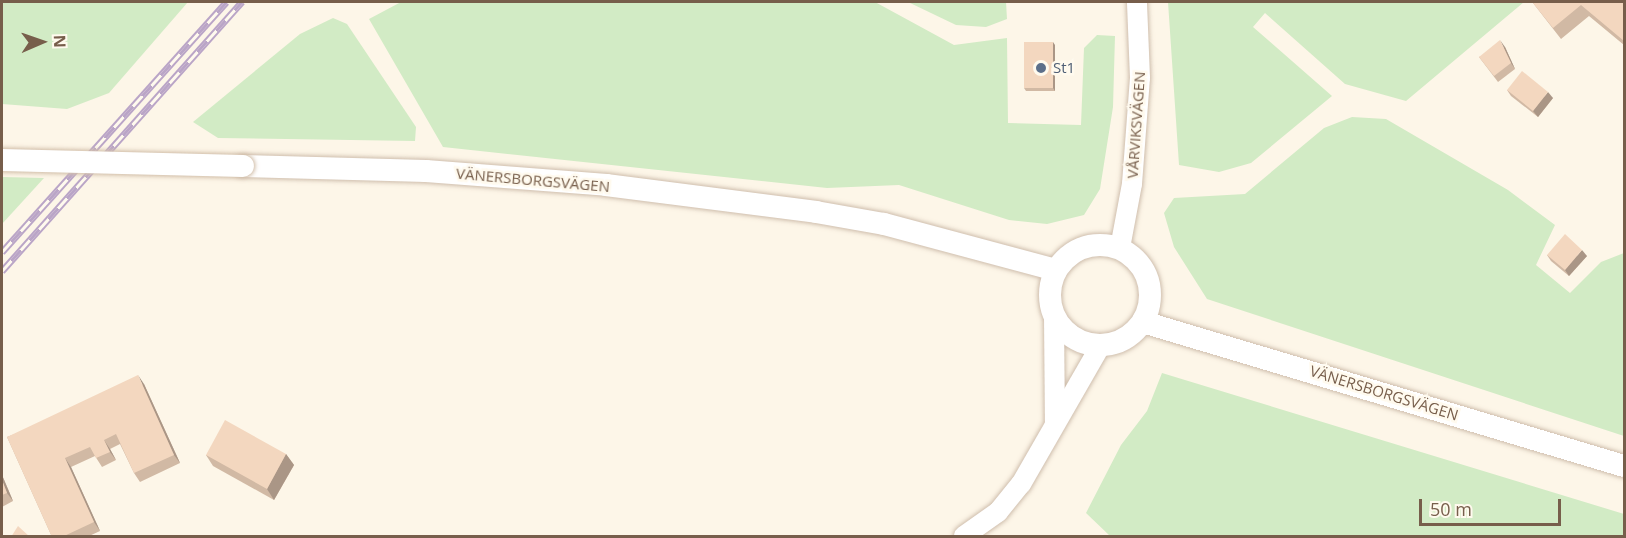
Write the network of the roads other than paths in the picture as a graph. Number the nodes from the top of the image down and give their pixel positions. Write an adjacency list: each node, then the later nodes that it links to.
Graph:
1 (1137, 2): 3 (street, VÅRVIKSVÄGEN)
2 (2, 160): 4 (main road, VÄNERSBORGSVÄGEN, bridge)
3 (1120, 248): 4 (main road); 6 (main road)
4 (1056, 270): 5 (main road)
5 (1054, 316): 7 (main road); 8 (street)
6 (1143, 322): 7 (main road); 9 (main road, VÄNERSBORGSVÄGEN)
7 (1101, 345): 8 (street)
8 (1055, 424): 10 (street)
9 (1624, 466)
10 (964, 537)

